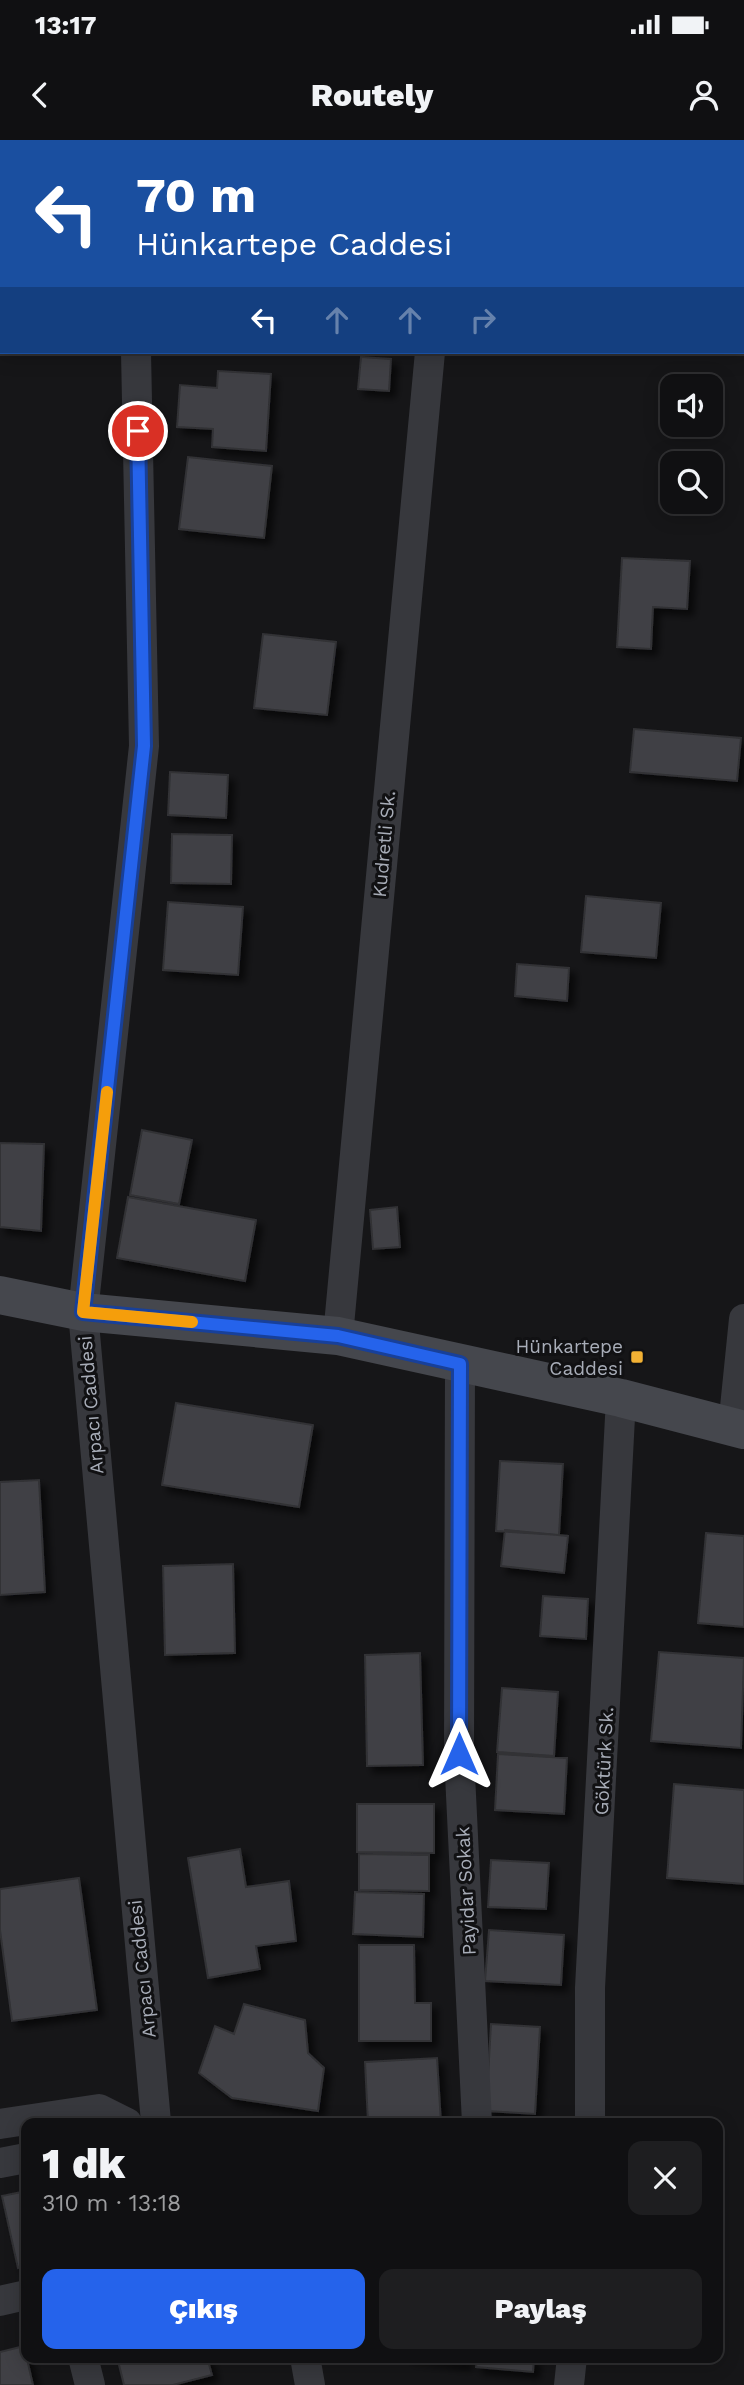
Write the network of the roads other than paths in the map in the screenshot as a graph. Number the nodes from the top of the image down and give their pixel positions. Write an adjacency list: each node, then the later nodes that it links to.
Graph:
1 (136, 354): 4 (street, Arpacı Caddesi)
2 (430, 354): 6 (street, Kudretli Sk.)
3 (0, 1294): 4 (main road)
4 (83, 1312): 6 (main road); 12 (street, Arpacı Caddesi)
5 (744, 1319): 9 (street)
6 (338, 1336): 7 (main road)
7 (460, 1364): 8 (main road); 13 (street, Payidar Sokak)
8 (621, 1398): 9 (main road); 14 (street, Göktürk Sk.)
9 (739, 1429)
10 (40, 2118): 11 (street)
11 (117, 2118)
12 (156, 2118)
13 (477, 2118)
14 (590, 2118)
15 (21, 2121): 16 (street)
16 (0, 2124)
17 (21, 2159): 18 (street)
18 (0, 2163)
19 (21, 2296): 20 (street)
20 (0, 2301)
21 (84, 2363): 24 (street)
22 (306, 2363): 25 (street)
23 (571, 2363): 26 (street)
24 (90, 2385)
25 (310, 2385)
26 (569, 2385)

